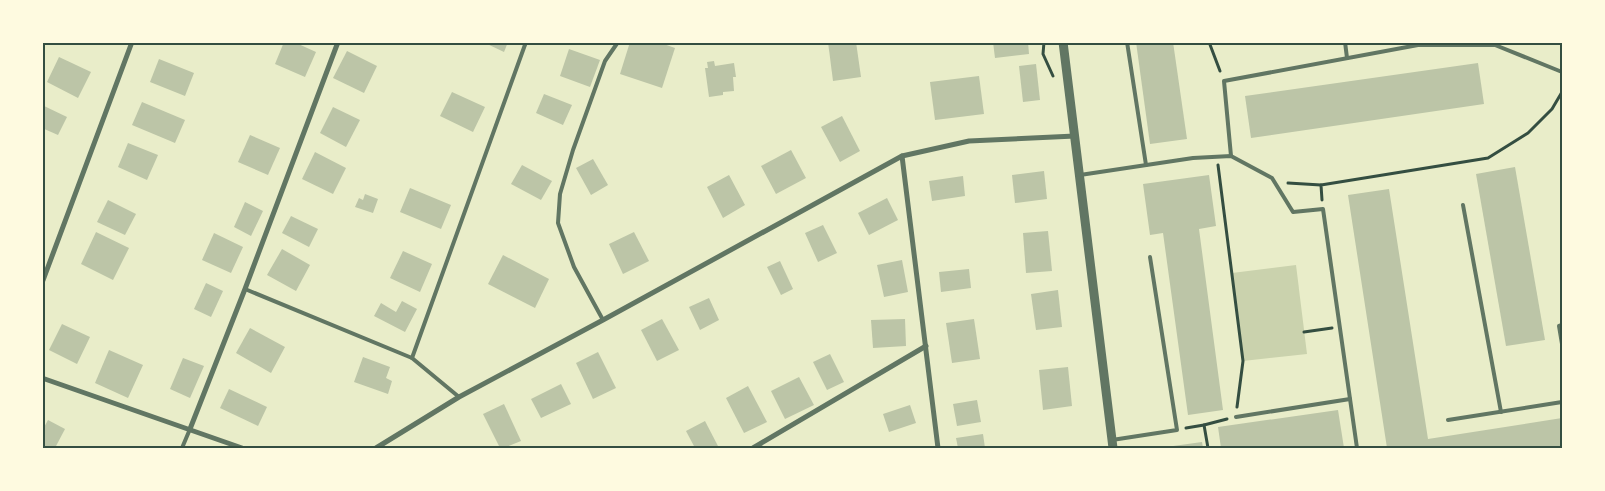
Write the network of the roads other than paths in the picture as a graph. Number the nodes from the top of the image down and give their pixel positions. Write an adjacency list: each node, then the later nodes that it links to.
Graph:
1 (132, 42): 18 (street)
2 (338, 42): 19 (street)
3 (526, 42): 24 (lane)
4 (618, 42): 20 (lane)
5 (1063, 42): 11 (street)
6 (1127, 42): 14 (lane)
7 (1345, 42): 9 (lane)
8 (1418, 44): 9 (lane); 10 (lane)
9 (1347, 58): 13 (lane)
10 (1562, 72)
11 (1075, 136): 12 (street); 15 (street)
12 (902, 156): 20 (street); 23 (street)
13 (1231, 156): 14 (lane); 27 (lane)
14 (1146, 165): 15 (lane)
15 (1080, 175): 33 (street)
16 (1464, 205): 29 (lane)
17 (1150, 257): 33 (lane)
18 (42, 283)
19 (245, 289): 24 (lane); 32 (street)
20 (603, 320): 26 (street)
21 (1562, 325): 22 (lane)
22 (1562, 344)
23 (926, 346): 37 (street); 38 (street)
24 (412, 358): 26 (lane)
25 (42, 378): 32 (street)
26 (459, 398): 36 (street)
27 (1350, 399): 30 (lane); 39 (lane)
28 (1562, 402): 29 (lane)
29 (1501, 412): 31 (lane)
30 (1236, 417)
31 (1448, 420)
32 (190, 429): 34 (lane); 35 (street)
33 (1112, 444)
34 (182, 448)
35 (242, 448)
36 (376, 448)
37 (753, 448)
38 (938, 448)
39 (1357, 448)

